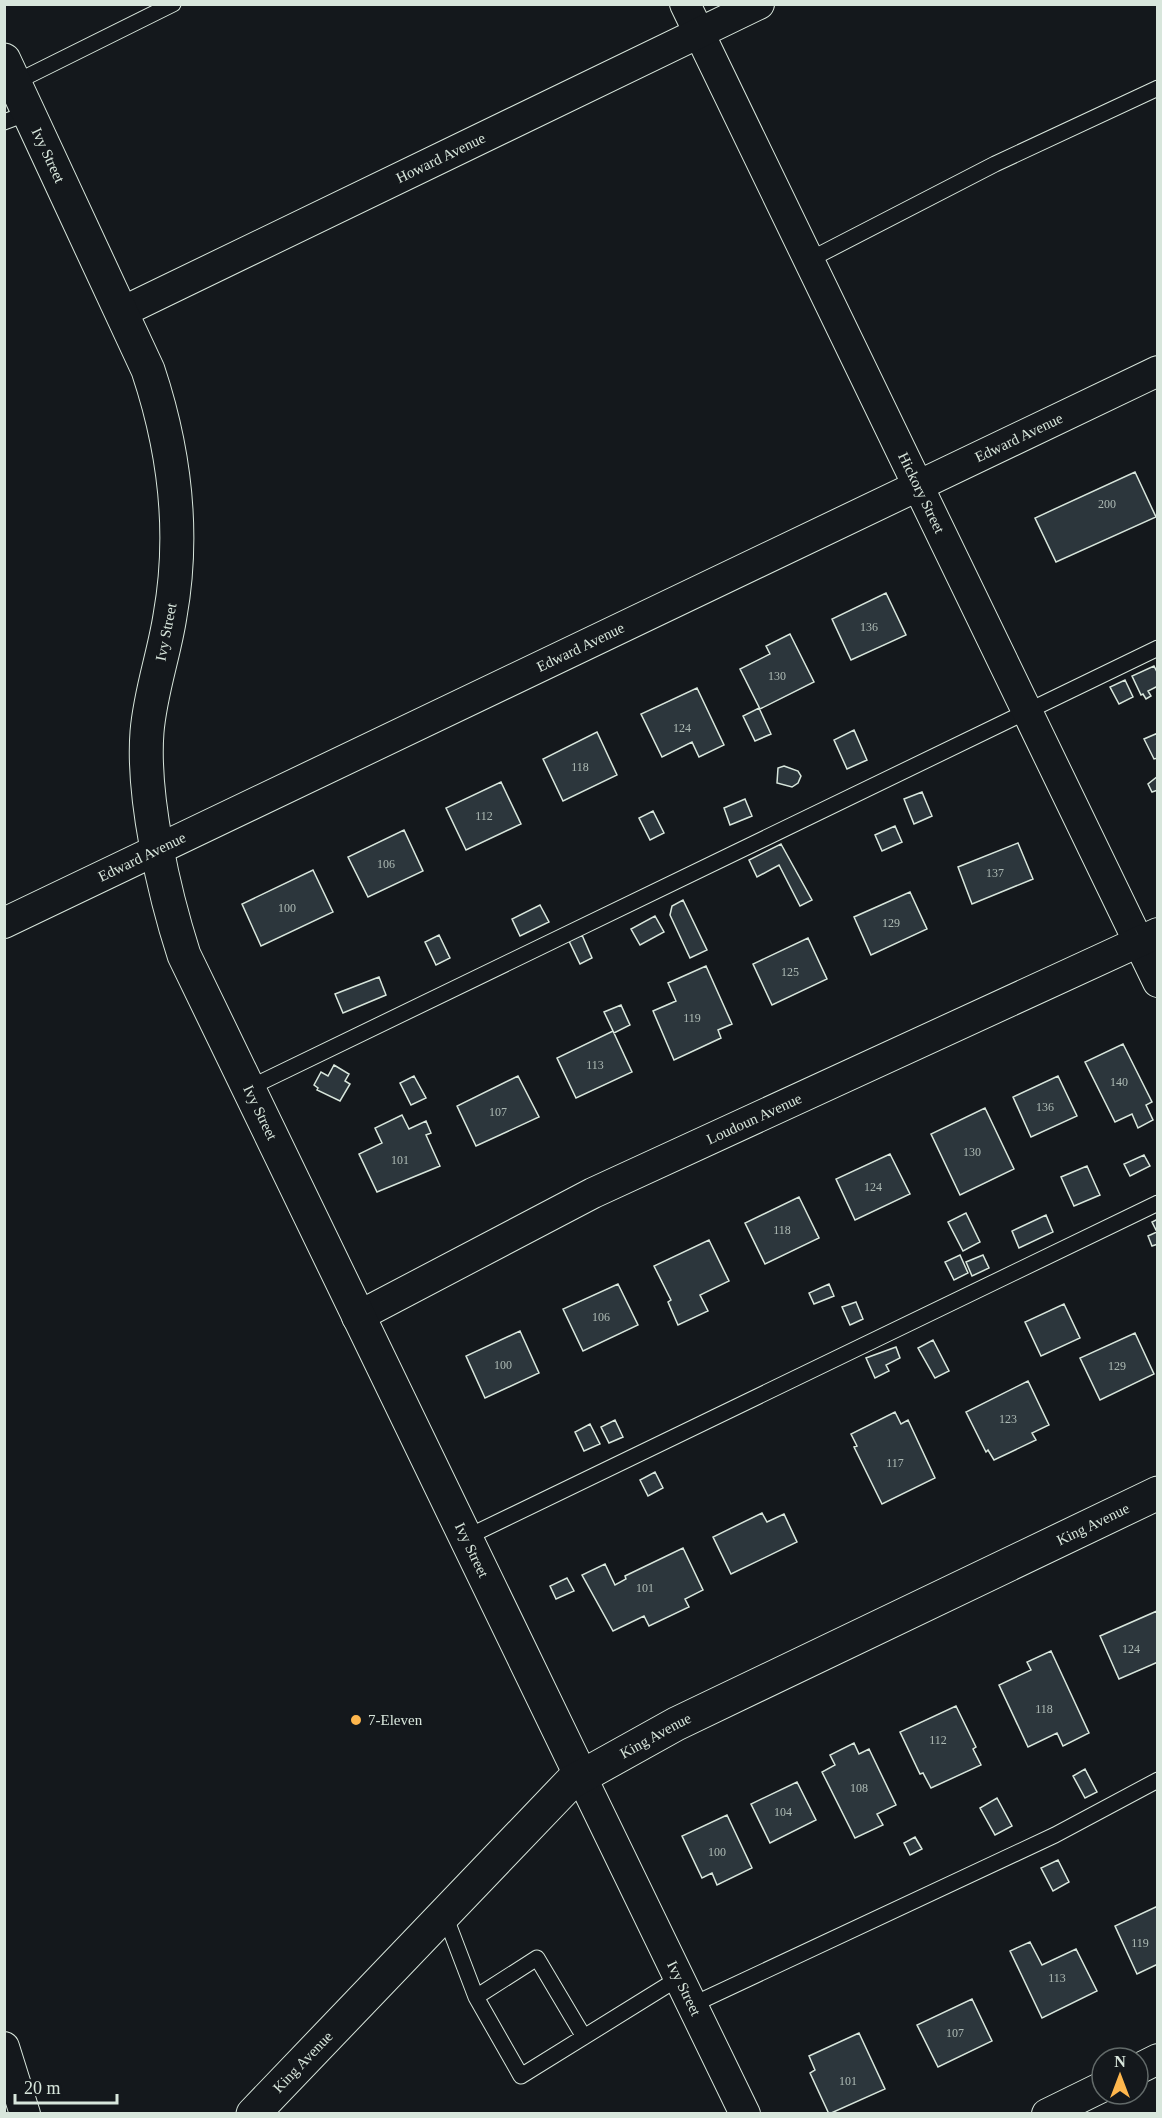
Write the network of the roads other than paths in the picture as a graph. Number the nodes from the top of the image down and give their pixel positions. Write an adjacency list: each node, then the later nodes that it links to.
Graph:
1 (173, 4): 5 (lane)
2 (685, 4): 4 (street, Hickory Street)
3 (759, 4): 4 (street, Howard Avenue)
4 (699, 33): 8 (street, Hickory Street); 9 (street, Howard Avenue)
5 (8, 76): 7 (main road, Ivy Street)
6 (1158, 88): 8 (lane)
7 (16, 117): 9 (main road, Ivy Street)
8 (809, 260): 11 (street, Hickory Street)
9 (122, 312): 14 (main road, Ivy Street)
10 (1158, 371): 11 (street, Edward Avenue)
11 (917, 485): 13 (street, Hickory Street); 14 (street, Edward Avenue)
12 (1158, 648): 13 (lane)
13 (1026, 711): 16 (street, Hickory Street); 18 (lane)
14 (158, 848): 15 (street, Edward Avenue); 18 (main road, Ivy Street)
15 (4, 923)
16 (1148, 937): 17 (street, Hickory Street); 20 (street, Loudoun Avenue)
17 (1158, 982)
18 (247, 1089): 20 (main road, Ivy Street)
19 (1158, 1203): 22 (lane)
20 (357, 1317): 22 (main road, Ivy Street)
21 (1158, 1493): 23 (main road, King Avenue)
22 (465, 1538): 23 (main road, Ivy Street)
23 (581, 1776): 25 (main road, King Avenue); 26 (street, Ivy Street)
24 (1158, 1780): 28 (lane)
25 (444, 1913): 27 (lane); 33 (main road, King Avenue)
26 (679, 1978): 28 (street, Ivy Street); 29 (lane)
27 (476, 1997): 29 (lane); 29 (lane)
28 (692, 2005): 34 (street, Ivy Street)
29 (584, 2037)
30 (4, 2047): 32 (street)
31 (1090, 2093): 35 (street)
32 (25, 2114)
33 (253, 2114)
34 (745, 2114)
35 (1047, 2114)

